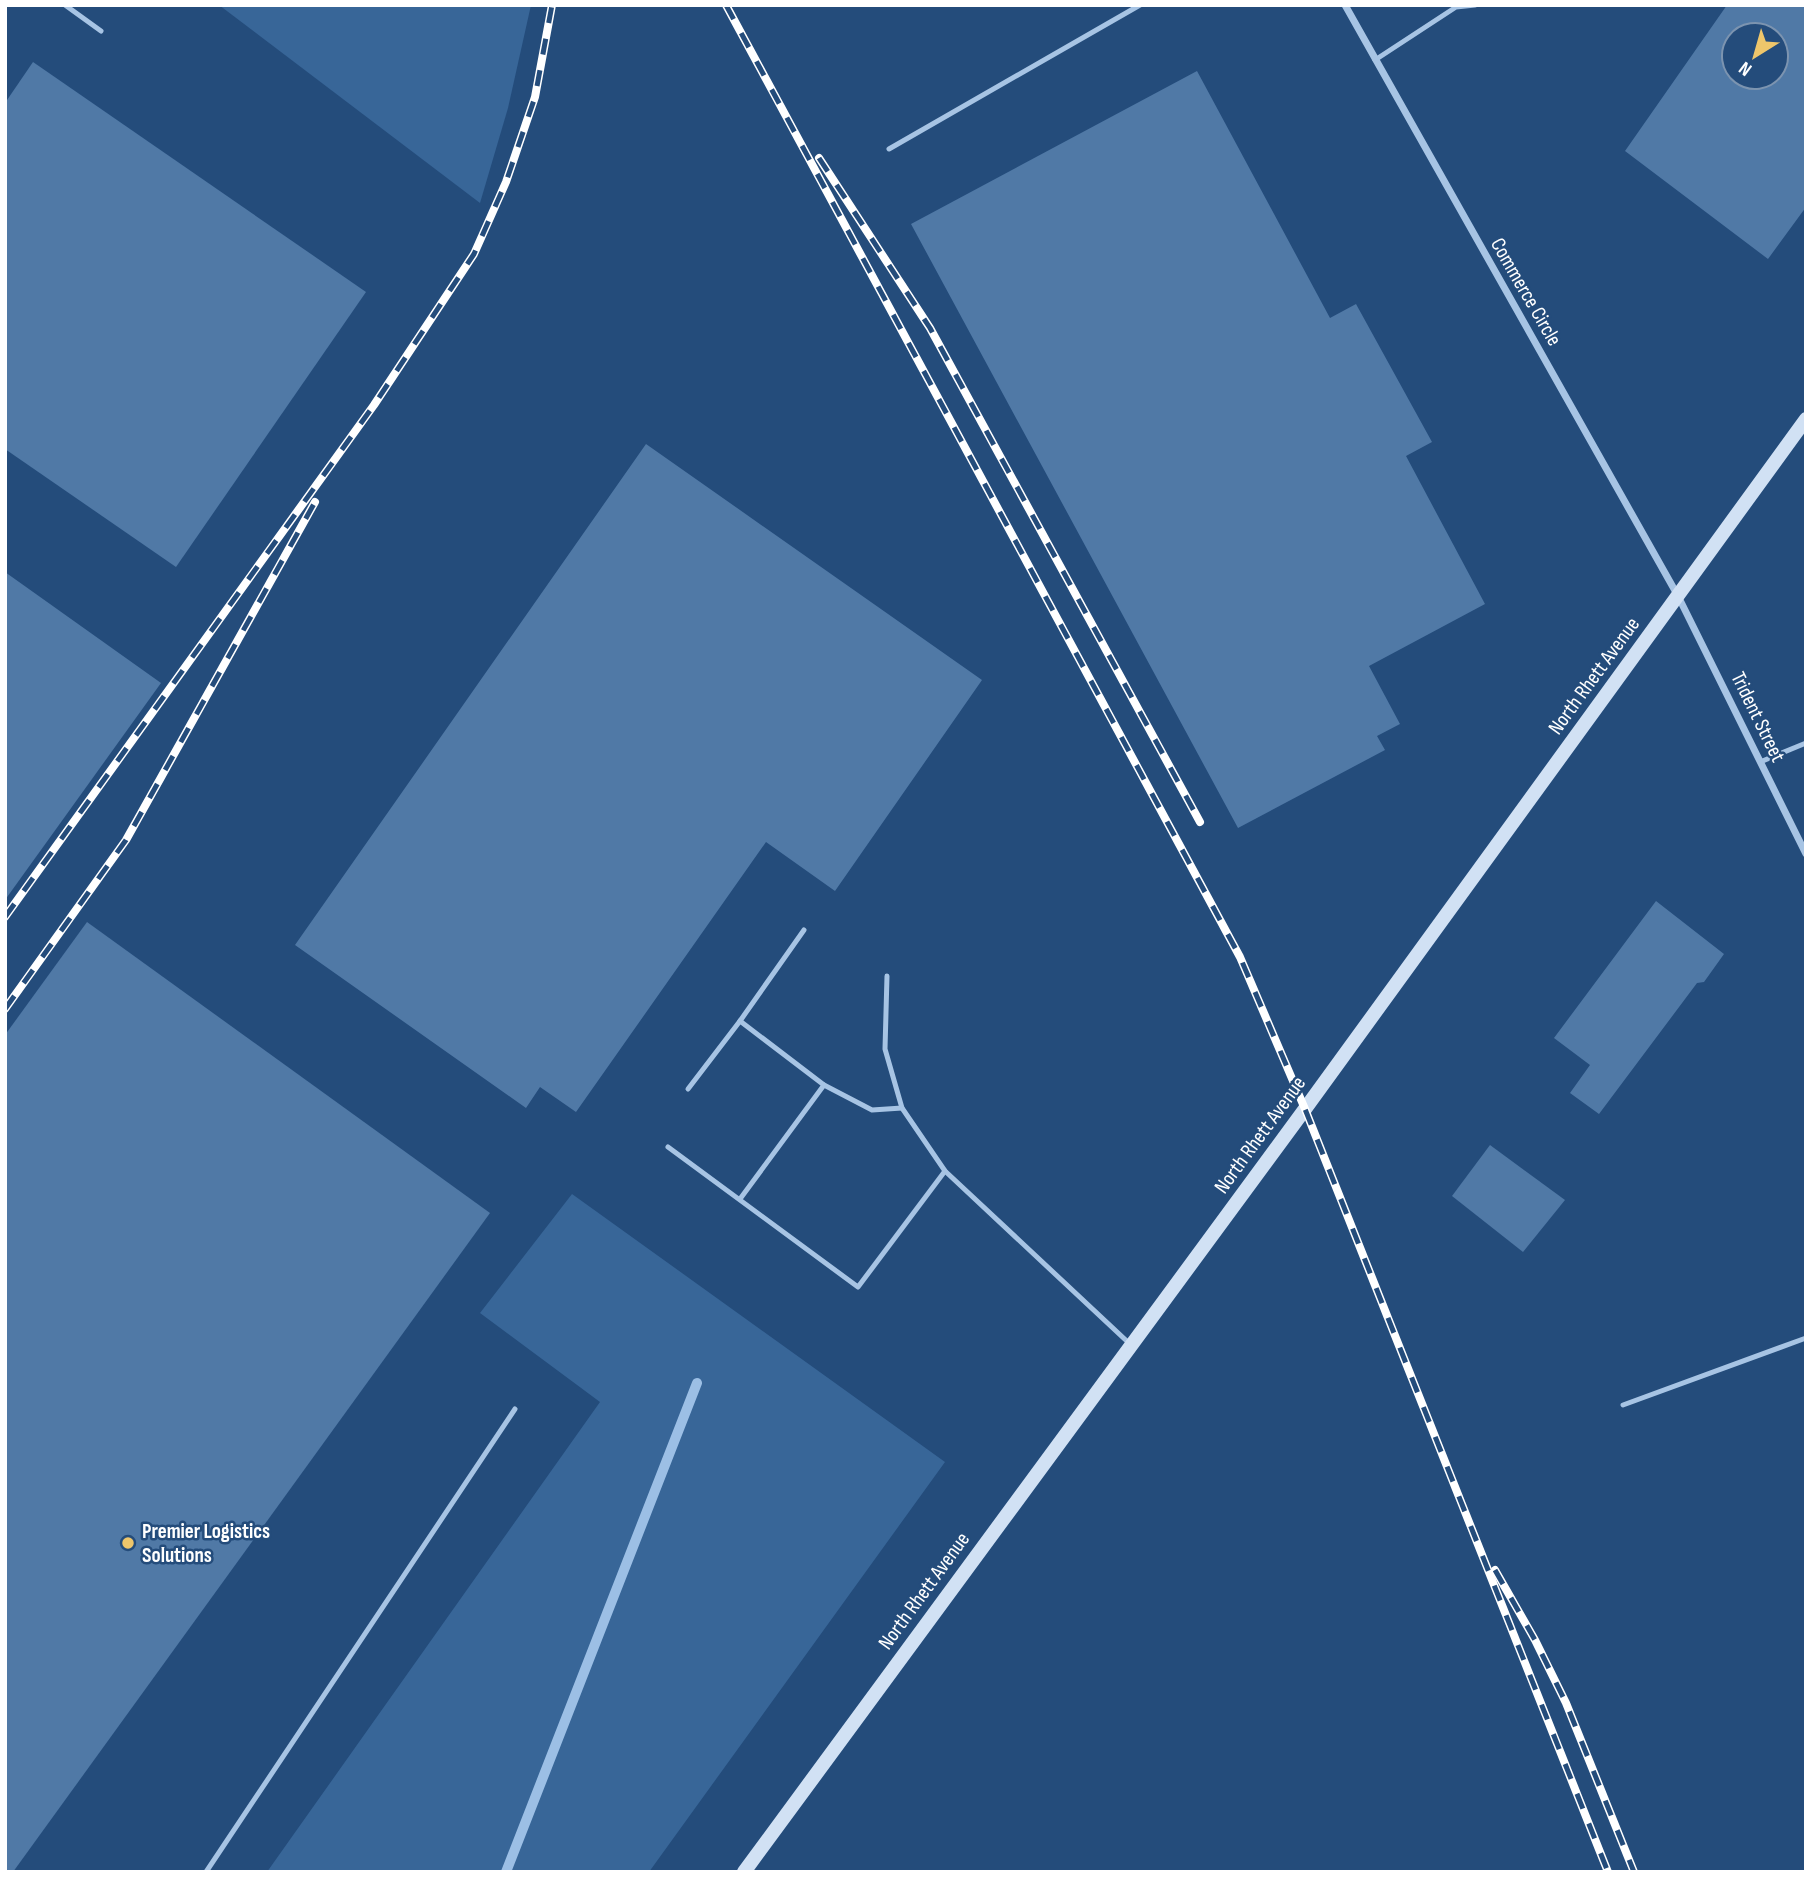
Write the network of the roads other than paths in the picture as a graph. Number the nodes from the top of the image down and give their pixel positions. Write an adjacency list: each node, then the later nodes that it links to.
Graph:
1 (65, 5): 5 (lane)
2 (1140, 5): 7 (lane)
3 (1345, 5): 6 (street, Commerce Circle)
4 (1475, 5): 6 (lane)
5 (100, 31)
6 (1375, 60): 9 (street, Commerce Circle)
7 (889, 149)
8 (1806, 419): 9 (main road, North Rhett Avenue)
9 (1678, 596): 11 (street, Trident Street); 23 (main road, North Rhett Avenue)
10 (1806, 743): 11 (lane)
11 (1760, 762): 12 (street, Trident Street)
12 (1806, 854)
13 (804, 930): 15 (lane)
14 (887, 975): 18 (lane)
15 (740, 1021): 16 (lane); 17 (lane)
16 (824, 1085): 18 (lane); 21 (lane)
17 (688, 1089)
18 (902, 1108): 20 (lane)
19 (668, 1147): 21 (lane)
20 (945, 1171): 21 (lane); 23 (lane)
21 (740, 1199)
22 (1806, 1338): 24 (lane)
23 (1131, 1345): 27 (main road, North Rhett Avenue)
24 (1623, 1405)
25 (515, 1409): 26 (lane)
26 (206, 1872)
27 (744, 1872)

